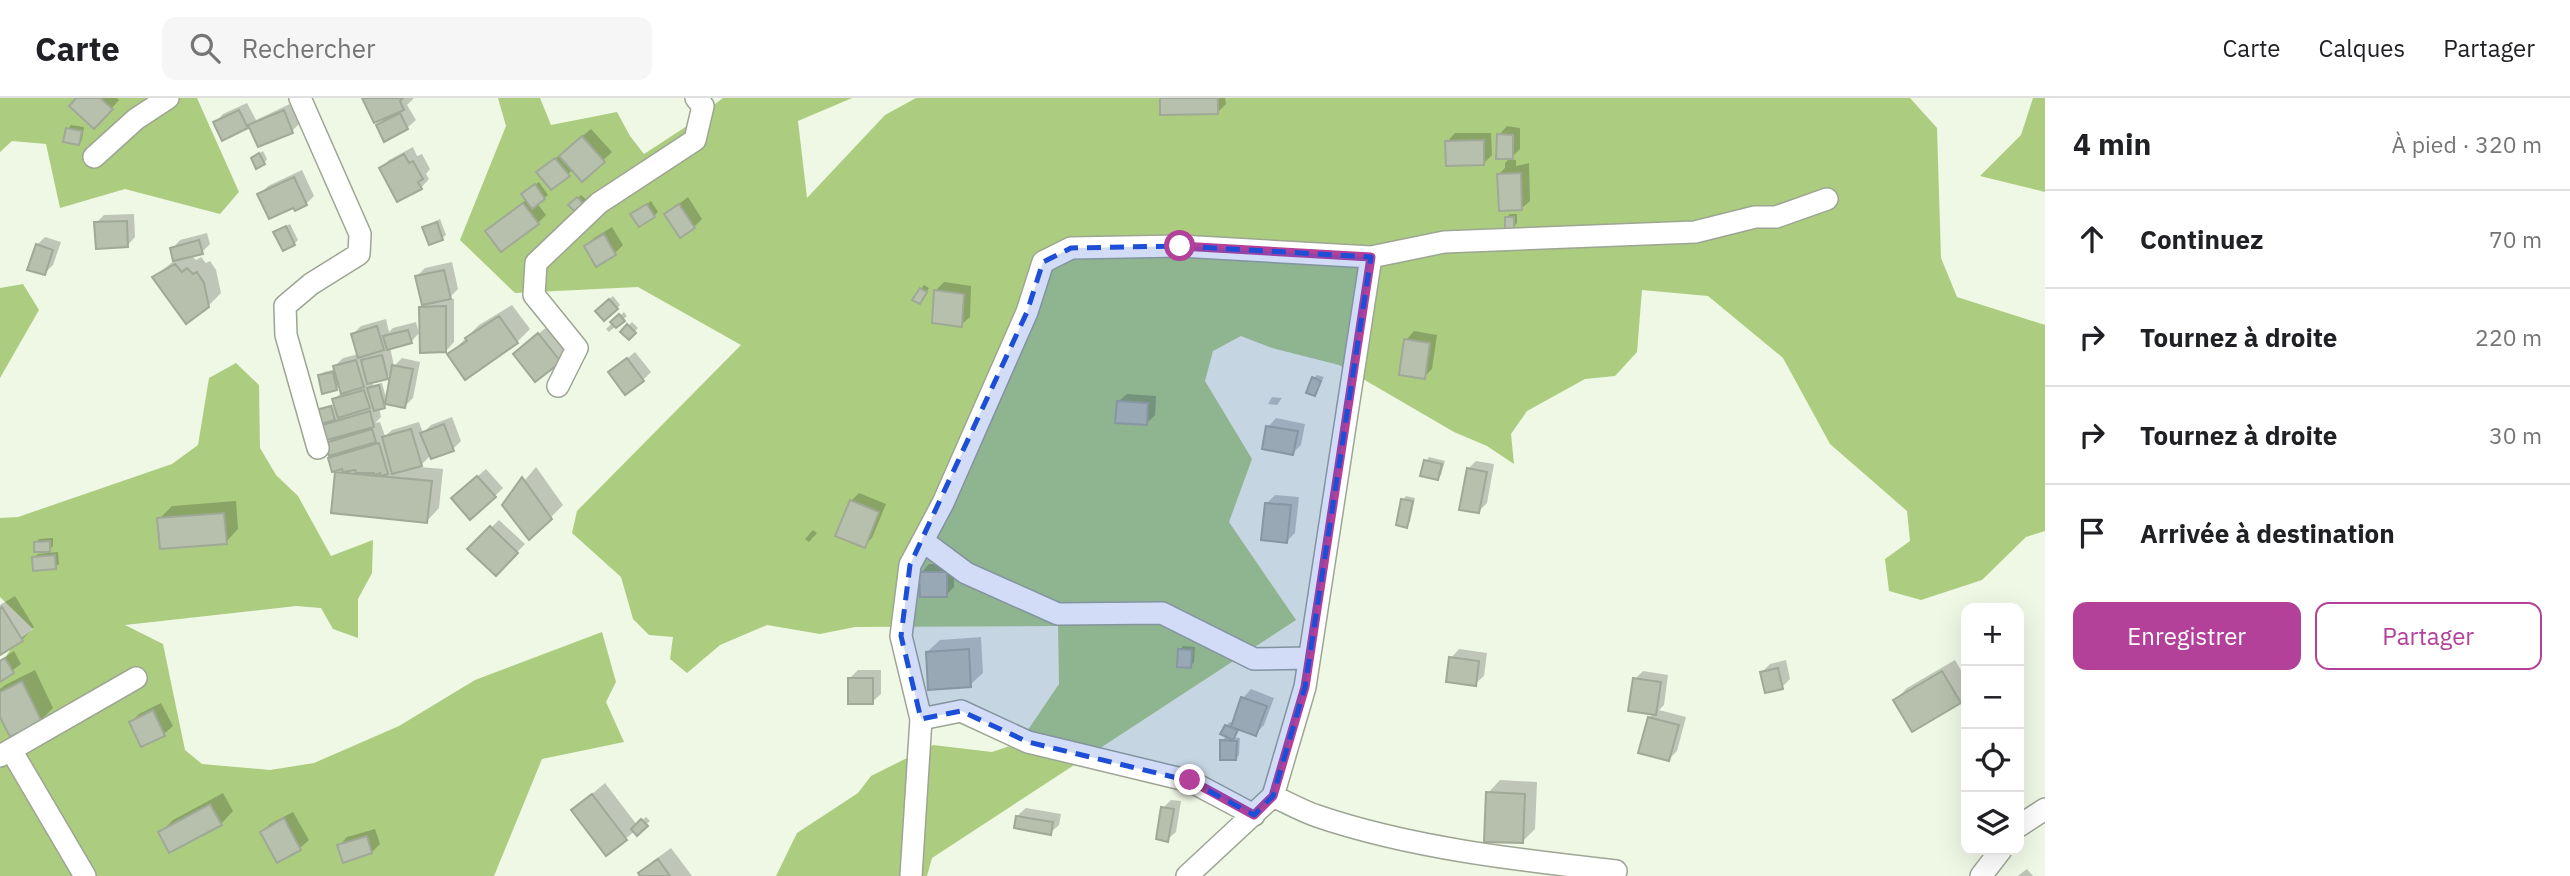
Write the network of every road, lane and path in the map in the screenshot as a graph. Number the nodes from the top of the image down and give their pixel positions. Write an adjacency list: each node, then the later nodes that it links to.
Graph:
1 (168, 98): 4 (street)
2 (300, 98): 8 (street)
3 (696, 98): 7 (street)
4 (94, 157)
5 (1827, 199): 6 (street)
6 (1371, 257): 9 (street); 10 (street)
7 (558, 386)
8 (318, 448)
9 (923, 541): 10 (street); 12 (street)
10 (1309, 658): 14 (street)
11 (136, 678): 13 (street)
12 (921, 719): 16 (street); 21 (street)
13 (5, 753): 20 (street)
14 (1273, 796): 16 (street); 19 (street)
15 (2045, 809): 17 (street)
16 (1254, 815): 22 (street)
17 (2024, 824)
18 (1997, 855): 23 (street)
19 (1616, 871)
20 (85, 876)
21 (911, 876)
22 (1187, 876)
23 (1981, 876)

